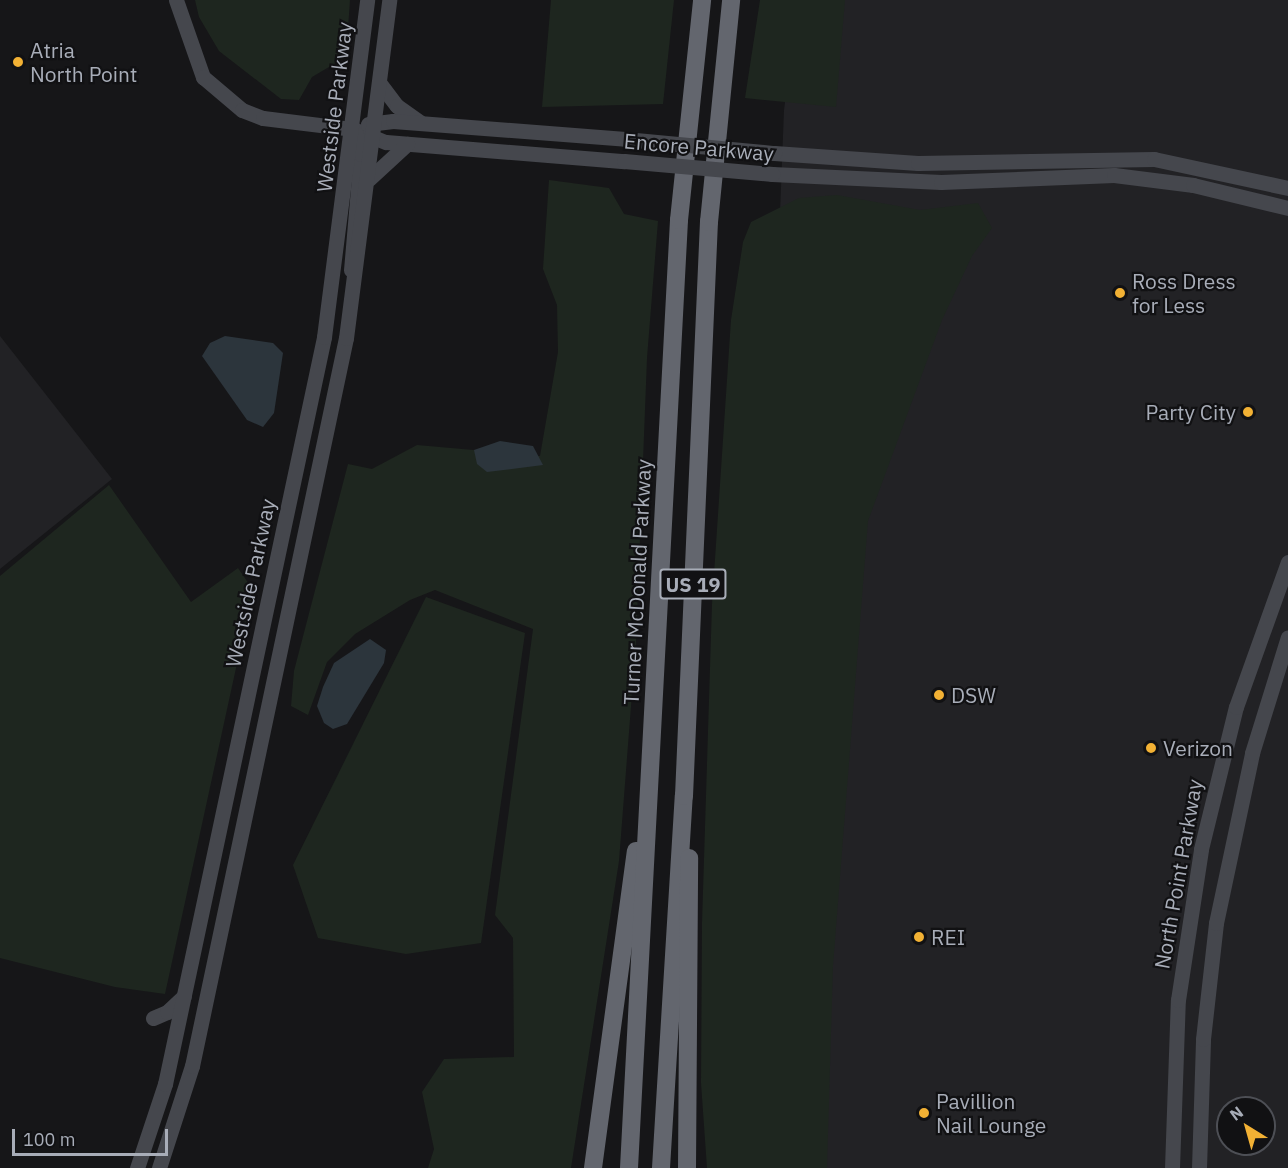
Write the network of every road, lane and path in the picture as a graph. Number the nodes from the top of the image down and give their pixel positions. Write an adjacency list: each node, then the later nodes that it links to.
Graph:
1 (176, 0): 9 (main road, Encore Parkway)
2 (367, 0): 9 (main road, Westside Parkway)
3 (389, 0): 6 (main road, Westside Parkway)
4 (702, 0): 18 (highway, Turner McDonald Parkway / US 19)
5 (731, 0): 19 (highway, US 19)
6 (381, 85): 7 (main road, Westside Parkway); 8 (main road)
7 (377, 121): 8 (main road, Encore Parkway); 9 (main road); 10 (main road, Westside Parkway)
8 (423, 123): 13 (main road, Encore Parkway, bridge)
9 (353, 129): 10 (main road, Encore Parkway); 15 (main road); 20 (main road, Westside Parkway)
10 (374, 140): 11 (main road, Encore Parkway); 12 (main road, Westside Parkway)
11 (407, 144): 12 (main road); 14 (main road, Encore Parkway, bridge)
12 (369, 179): 15 (main road, Westside Parkway)
13 (1288, 188)
14 (1288, 208)
15 (355, 292): 23 (main road, Westside Parkway)
16 (1288, 562): 28 (main road, North Point Parkway)
17 (1288, 637): 29 (main road)
18 (648, 790): 24 (highway); 25 (highway, Turner McDonald Parkway / US 19)
19 (684, 796): 26 (highway, US 19); 27 (highway)
20 (184, 996): 21 (main road); 22 (main road, Westside Parkway)
21 (153, 1018)
22 (137, 1168)
23 (159, 1168)
24 (593, 1168)
25 (628, 1168)
26 (661, 1168)
27 (687, 1168)
28 (1172, 1168)
29 (1199, 1168)

